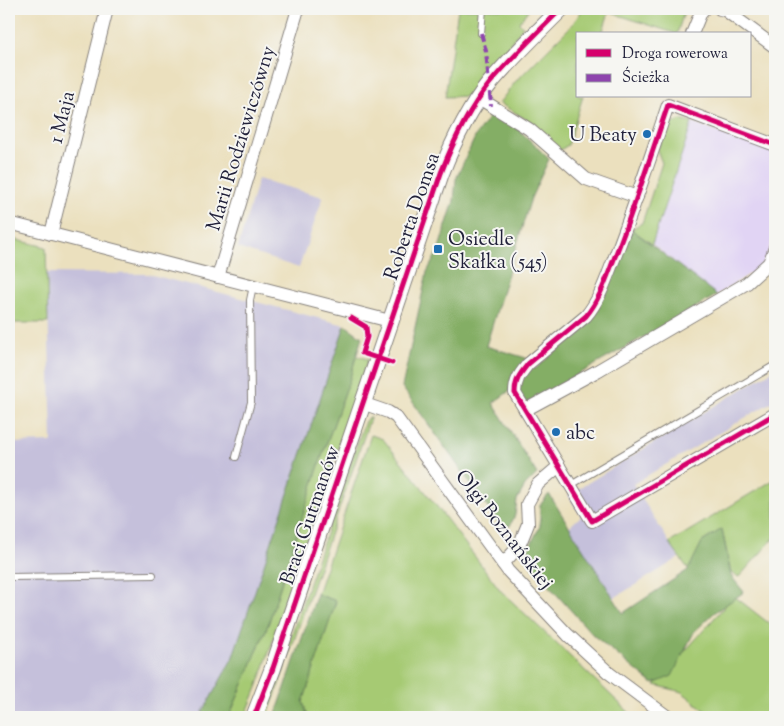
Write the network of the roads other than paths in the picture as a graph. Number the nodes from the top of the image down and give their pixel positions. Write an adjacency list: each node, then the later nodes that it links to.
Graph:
1 (107, 9): 15 (street, 1 Maja)
2 (298, 9): 17 (street, Marii Rodziewiczówny)
3 (483, 9): 8 (lane)
4 (561, 9): 10 (street, Roberta Domsa)
5 (704, 9): 7 (street)
6 (720, 9): 9 (street)
7 (693, 32)
8 (481, 33)
9 (775, 47)
10 (479, 98): 13 (street); 19 (street, Roberta Domsa)
11 (669, 101): 12 (street); 13 (street)
12 (775, 145)
13 (637, 197): 22 (street)
14 (9, 223): 15 (street)
15 (52, 234): 17 (street)
16 (775, 248): 22 (street)
17 (218, 277): 18 (street)
18 (253, 286): 19 (street); 24 (lane)
19 (390, 322): 21 (street, Braci Gutmanów)
20 (775, 365): 26 (lane)
21 (362, 403): 27 (street, Olgi Boznańskiej); 30 (street, Braci Gutmanów)
22 (525, 410): 25 (street)
23 (775, 414): 26 (street)
24 (236, 457)
25 (559, 466): 26 (street); 27 (street)
26 (571, 485)
27 (503, 564): 31 (street, Olgi Boznańskiej)
28 (153, 575): 29 (lane)
29 (9, 577)
30 (254, 717)
31 (668, 717)

